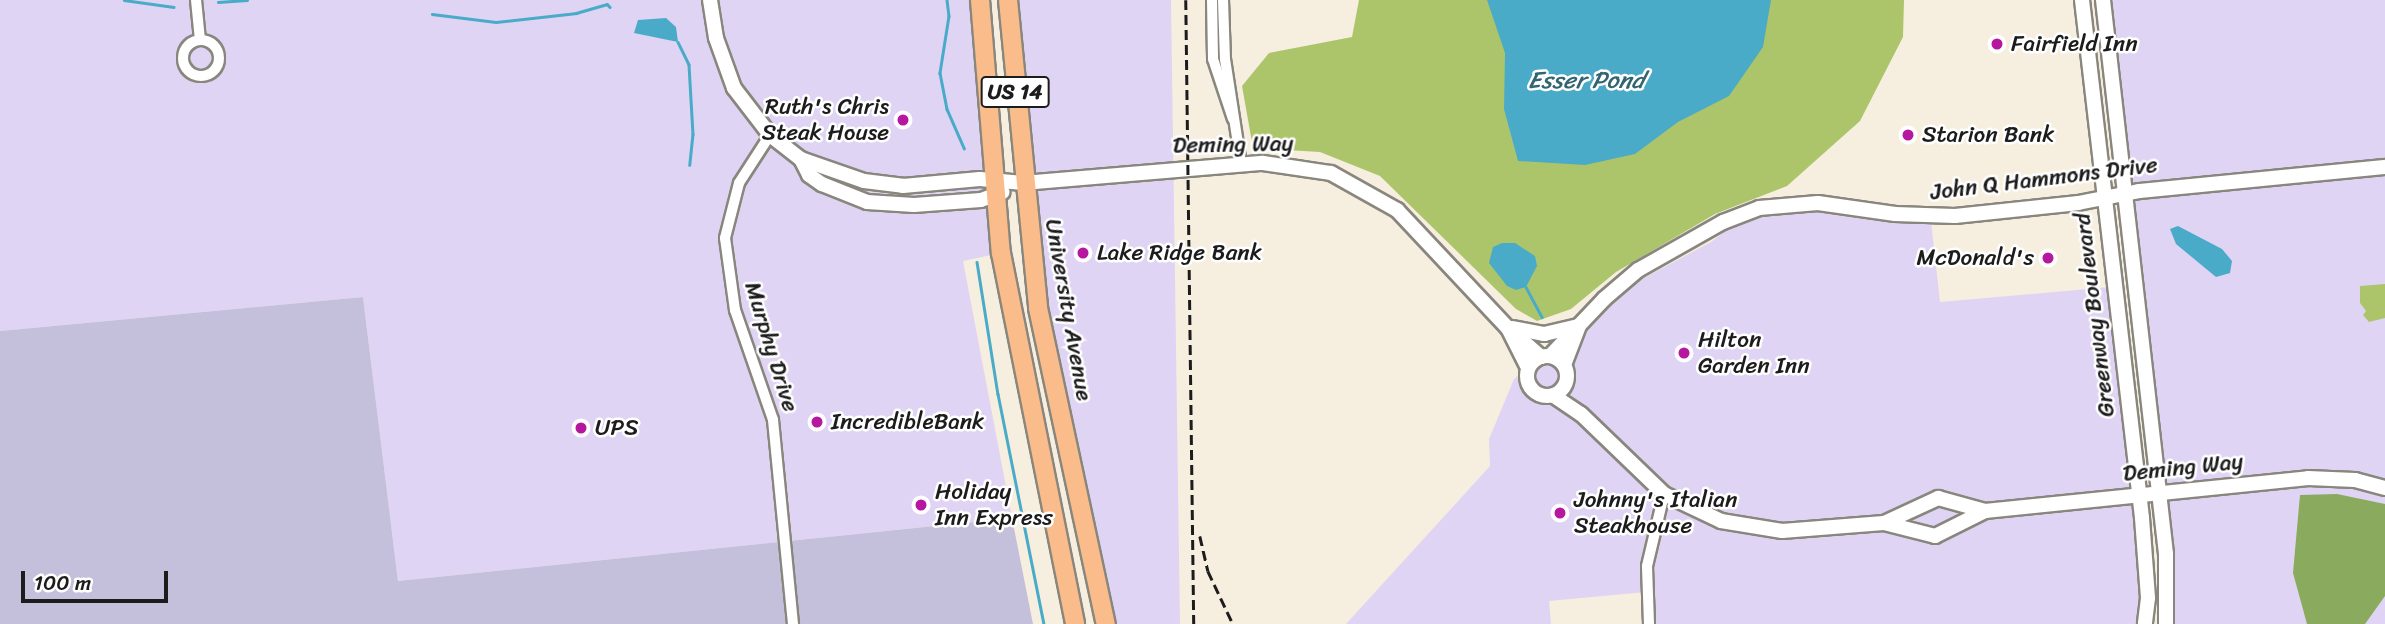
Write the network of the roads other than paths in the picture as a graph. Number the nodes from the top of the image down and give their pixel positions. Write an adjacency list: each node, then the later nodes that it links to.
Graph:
1 (196, 0): 9 (street)
2 (710, 0): 11 (street, Deming Way)
3 (980, 0): 16 (main road, US 14)
4 (1007, 0): 15 (main road, University Avenue / US 14)
5 (1212, 0): 10 (street)
6 (1223, 0): 10 (street)
7 (2082, 0): 18 (street, Greenway Boulevard)
8 (2103, 0): 17 (street, Greenway Boulevard)
9 (200, 40)
10 (1236, 125): 13 (street)
11 (771, 135): 12 (street, Deming Way); 33 (street, Murphy Drive)
12 (801, 159): 16 (street, Deming Way); 16 (street, Deming Way)
13 (1241, 164): 15 (street, Deming Way); 20 (street, Deming Way)
14 (2385, 167): 17 (street, John Q Hammons Drive)
15 (1023, 183): 16 (street, Deming Way); 35 (main road, University Avenue / US 14)
16 (995, 188): 34 (main road, US 14)
17 (2125, 194): 18 (street, John Q Hammons Drive); 28 (street, Greenway Boulevard)
18 (2105, 199): 19 (street, John Q Hammons Drive); 30 (street, Greenway Boulevard)
19 (1579, 326): 20 (street); 21 (street, John Q Hammons Drive); 22 (street, John Q Hammons Drive)
20 (1508, 328): 21 (street, Deming Way); 23 (street, Deming Way)
21 (1546, 356): 22 (street); 23 (street)
22 (1564, 365): 24 (street)
23 (1528, 368): 25 (street)
24 (1566, 384): 25 (street); 26 (street, Deming Way)
25 (1554, 396): 26 (street, Deming Way)
26 (1581, 414): 29 (street, Deming Way)
27 (2385, 488): 28 (street, Deming Way)
28 (2159, 493): 30 (street, Deming Way); 38 (street, Greenway Boulevard)
29 (1664, 494): 32 (street, Deming Way); 36 (street)
30 (2140, 495): 31 (street, Deming Way); 37 (street, Greenway Boulevard)
31 (1985, 511): 32 (street, Deming Way); 32 (street, Deming Way)
32 (1884, 523)
33 (793, 624)
34 (1075, 624)
35 (1106, 624)
36 (1650, 624)
37 (2145, 624)
38 (2166, 624)

